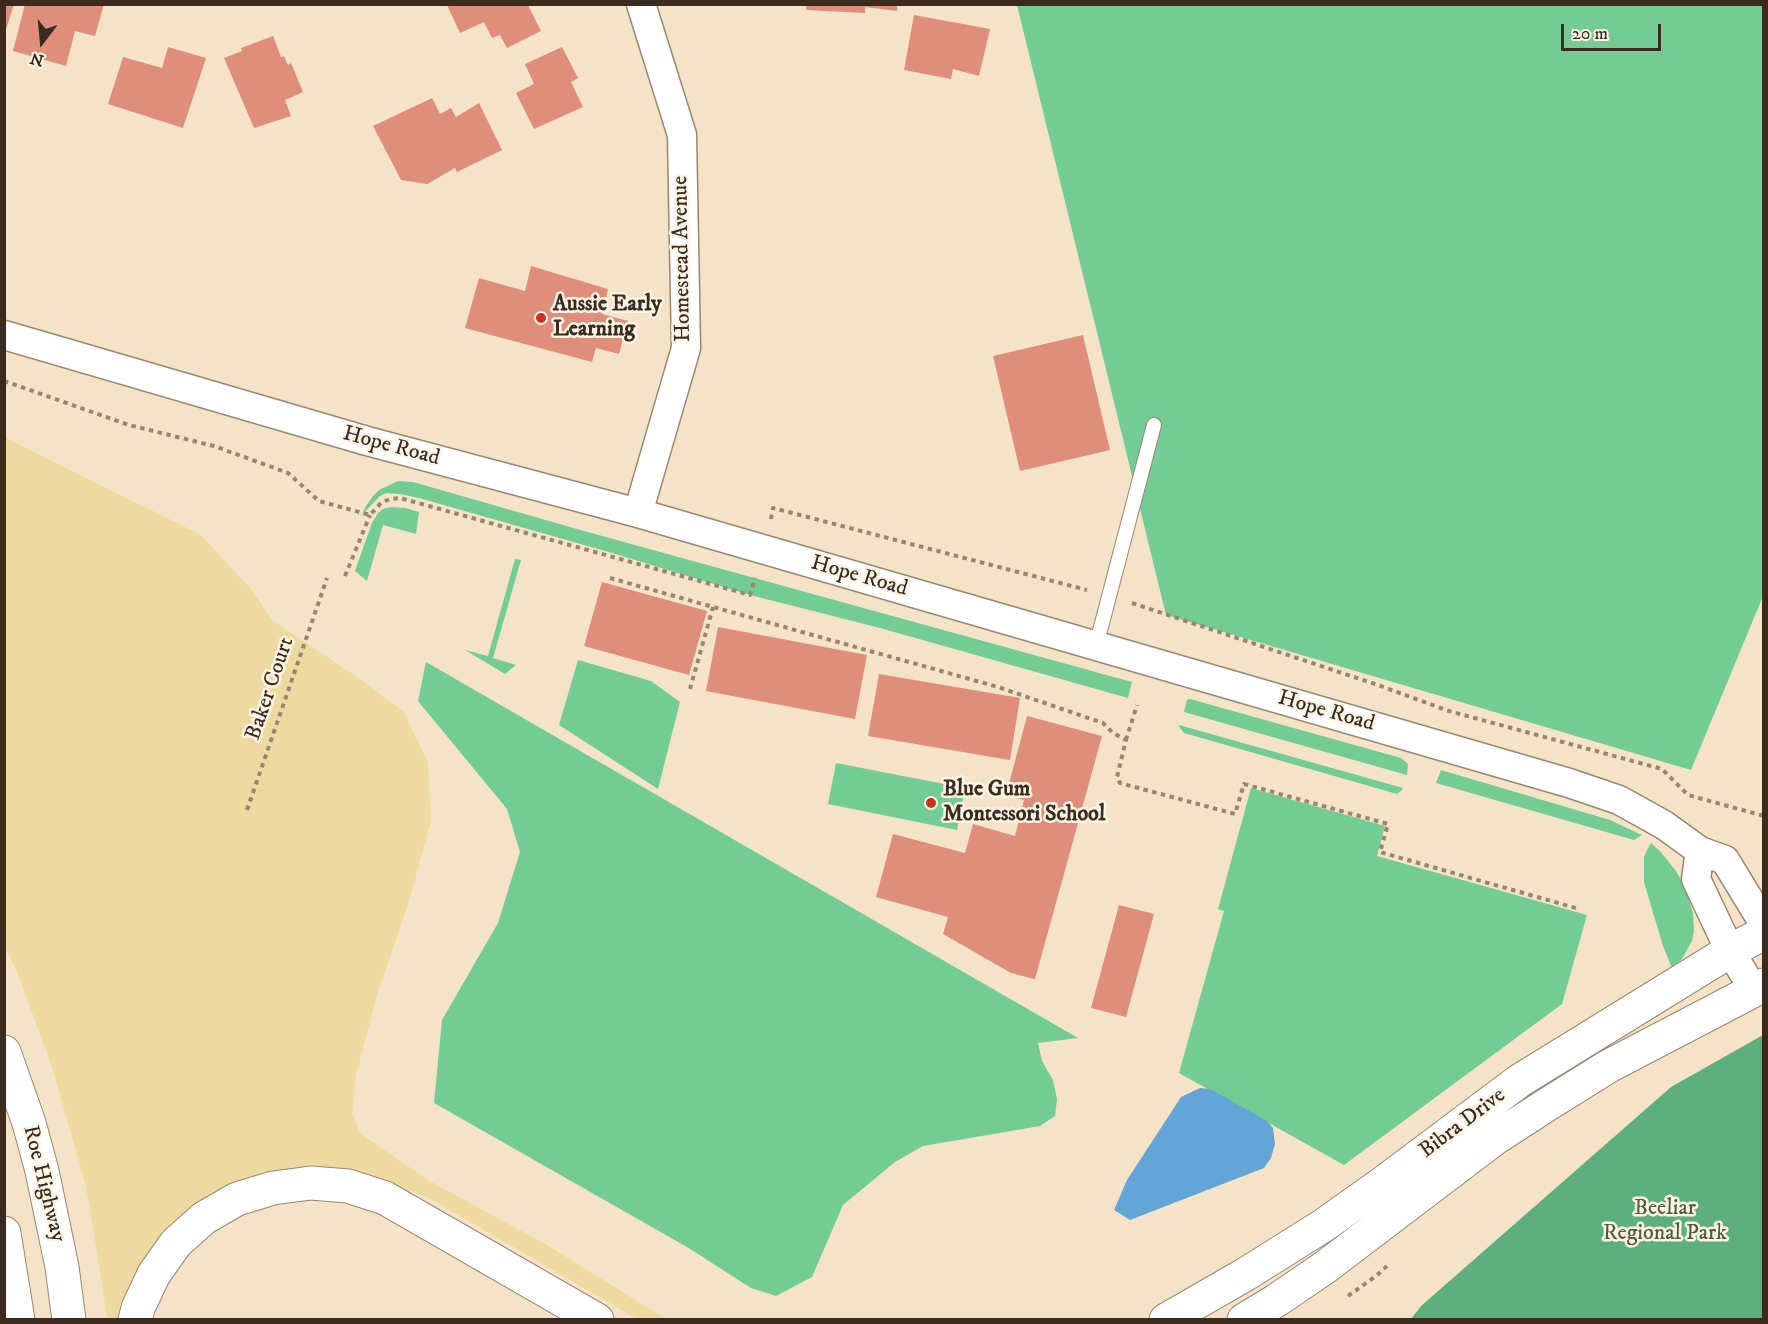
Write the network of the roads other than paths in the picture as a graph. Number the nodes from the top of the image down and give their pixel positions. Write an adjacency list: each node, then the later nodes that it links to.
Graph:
1 (641, 4): 4 (street, Homestead Avenue)
2 (4, 335): 4 (street, Hope Road)
3 (1154, 425): 5 (lane)
4 (638, 513): 5 (street, Hope Road)
5 (1096, 646): 6 (street, Hope Road)
6 (1700, 851): 7 (street, Hope Road); 9 (street)
7 (1764, 924)
8 (1764, 933): 9 (main road, Bibra Drive)
9 (1730, 951): 10 (street); 17 (main road, Bibra Drive)
10 (1759, 987): 18 (main road, Bibra Drive)
11 (4, 1052): 14 (main road, Roe Highway)
12 (4, 1233): 13 (main road)
13 (18, 1320)
14 (69, 1320)
15 (135, 1320): 16 (main road)
16 (597, 1320)
17 (1166, 1320)
18 (1244, 1320)

